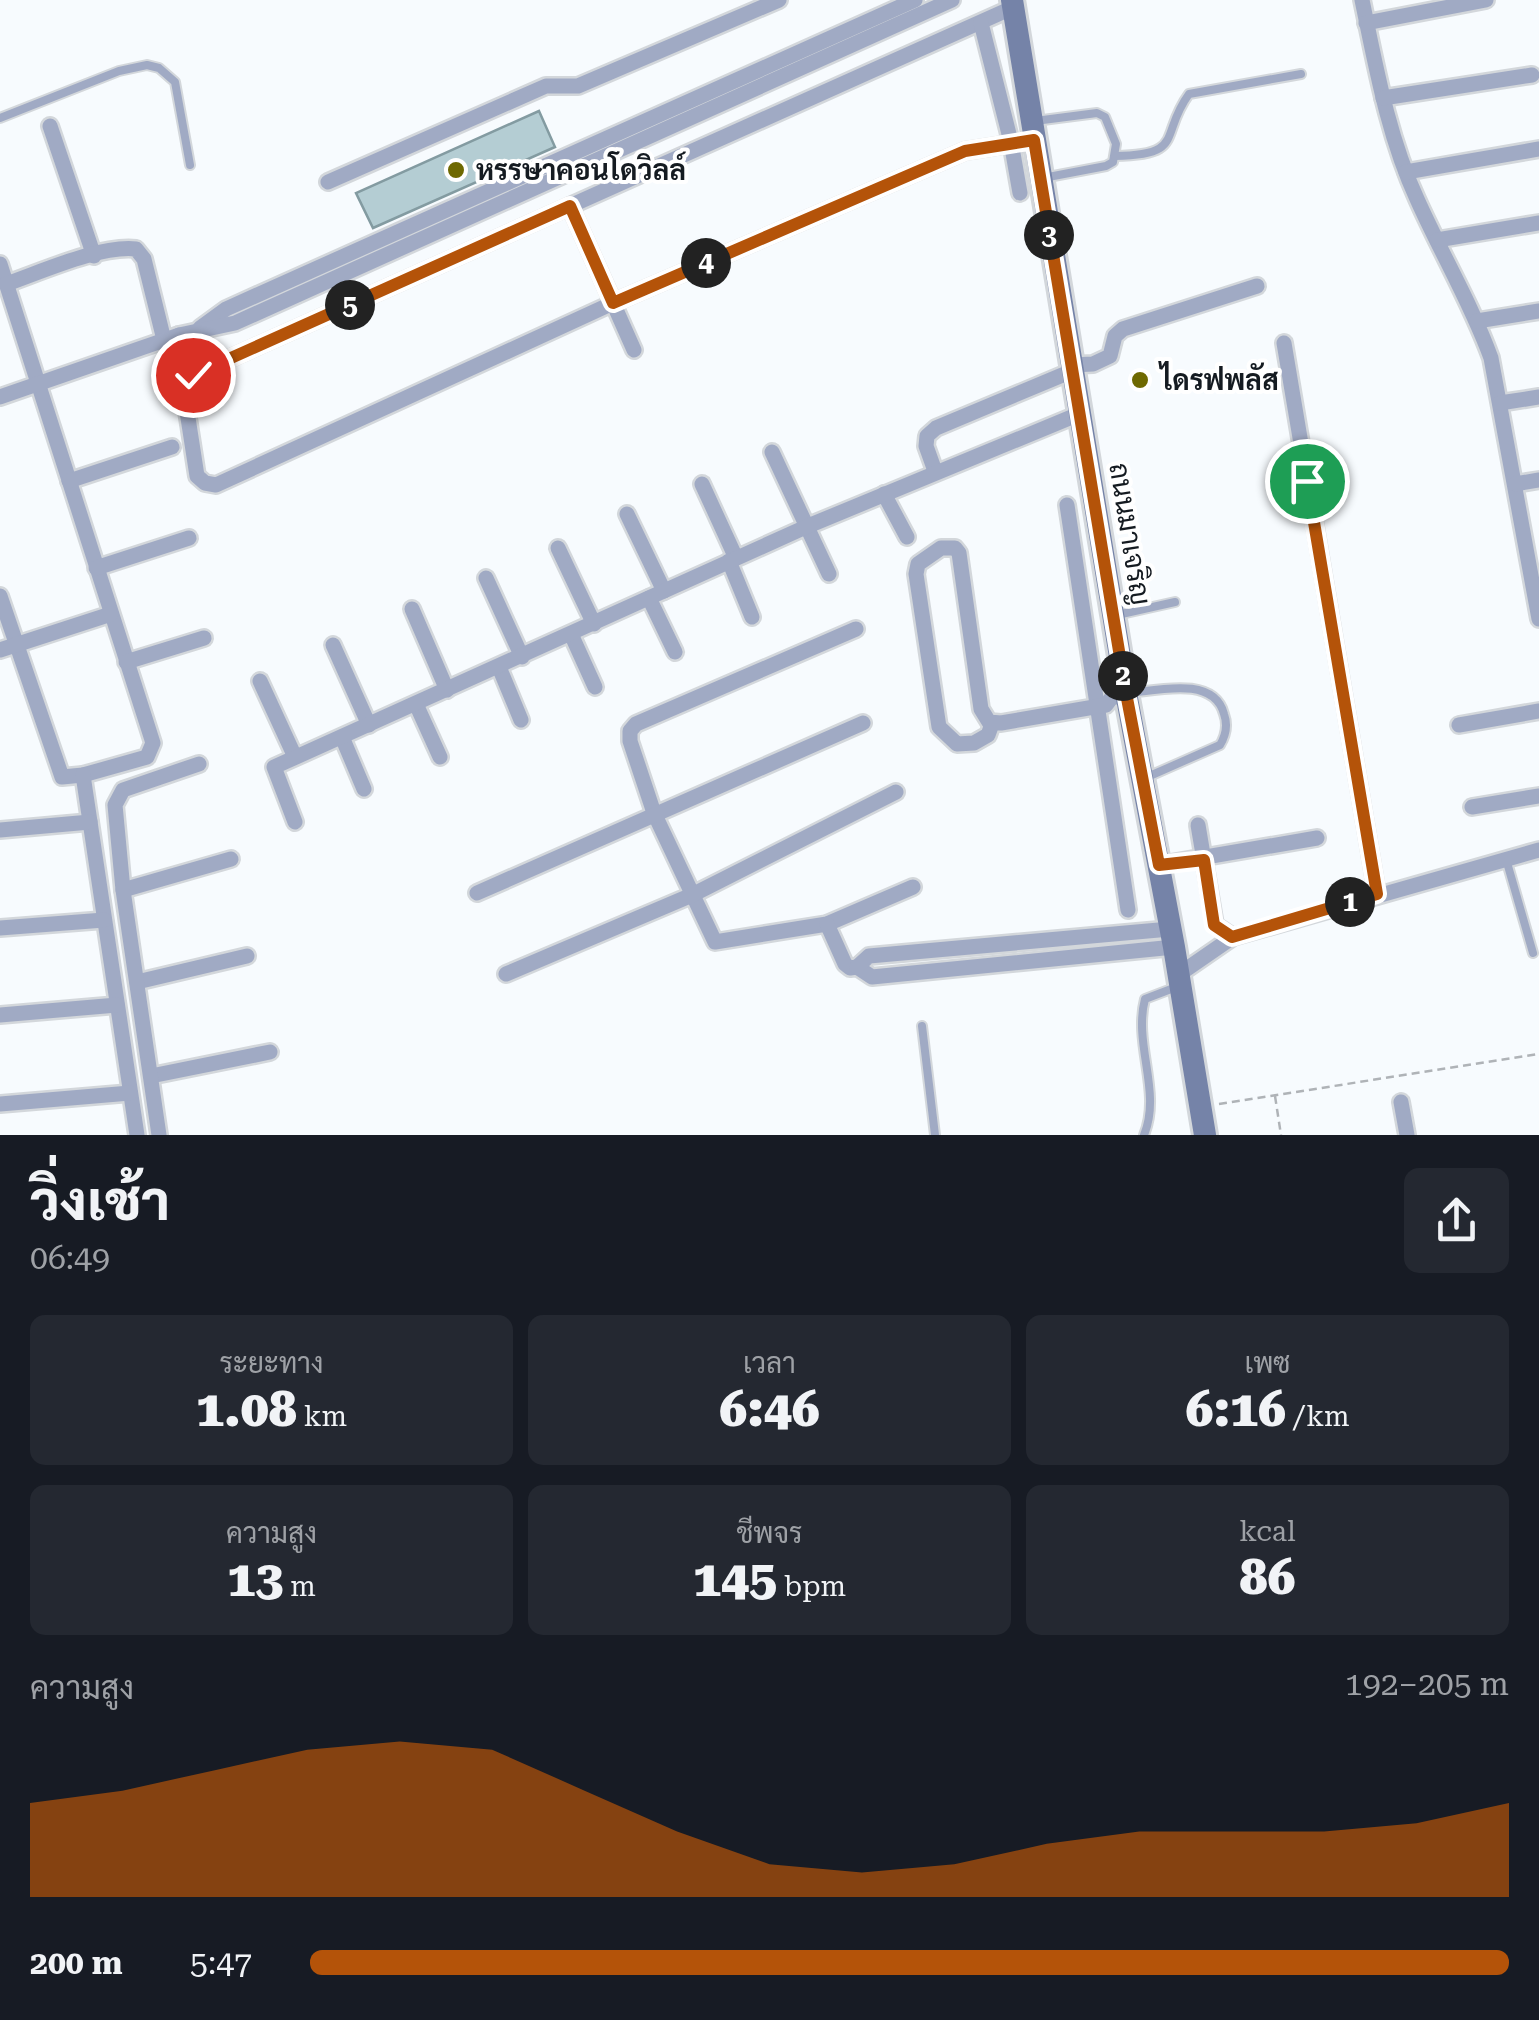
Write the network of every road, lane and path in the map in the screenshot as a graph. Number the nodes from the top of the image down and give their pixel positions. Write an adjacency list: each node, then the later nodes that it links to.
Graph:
1 (779, 0): 22 (street)
2 (916, 0): 17 (street)
3 (952, 0): 21 (street)
4 (1362, 0): 8 (street)
5 (1486, 0): 8 (street)
6 (1013, 4): 7 (street); 14 (main road, ถนนมาเจริญ)
7 (981, 23): 14 (street); 24 (street)
8 (1366, 23): 11 (street)
9 (1301, 74): 16 (lane)
10 (1532, 74): 11 (street)
11 (1382, 98): 19 (street)
12 (0, 118): 18 (lane)
13 (50, 126): 27 (street)
14 (1025, 135): 16 (lane); 20 (main road, ถนนมาเจริญ); 23 (street); 31 (street)
15 (1539, 149): 19 (street)
16 (1115, 156): 20 (lane)
17 (551, 164): 21 (street); 34 (street)
18 (190, 165)
19 (1406, 172): 26 (street)
20 (1040, 178): 38 (main road, ถนนมาเจริญ)
21 (558, 180): 34 (street)
22 (328, 182)
23 (1020, 193)
24 (570, 206): 31 (street); 39 (street)
25 (1539, 224): 26 (street)
26 (1438, 240): 33 (street)
27 (94, 256): 29 (street); 35 (street)
28 (0, 264): 29 (street)
29 (6, 284): 40 (street)
30 (1257, 286): 38 (street)
31 (613, 303): 37 (street); 39 (street)
32 (1539, 311): 33 (street)
33 (1477, 321): 43 (street)
34 (196, 330): 35 (street)
35 (172, 337): 39 (street); 40 (street)
36 (1284, 343): 117 (street)
37 (634, 350)
38 (1072, 368): 44 (main road, ถนนมาเจริญ); 47 (street)
39 (193, 375)
40 (38, 384): 41 (street); 49 (street)
41 (0, 396)
42 (1539, 396): 43 (street)
43 (1500, 403): 51 (street)
44 (1080, 414): 47 (street); 69 (main road, ถนนมาเจริญ)
45 (172, 447): 49 (street)
46 (772, 452): 55 (street)
47 (935, 472): 52 (street)
48 (1539, 480): 51 (street)
49 (69, 481): 61 (street)
50 (702, 484): 60 (street)
51 (1514, 484): 59 (street)
52 (884, 494): 55 (street); 56 (street)
53 (1067, 506): 85 (street)
54 (627, 514): 64 (street)
55 (808, 526): 60 (street); 62 (street)
56 (907, 537)
57 (189, 538): 61 (street)
58 (558, 548): 72 (street)
59 (1534, 557): 71 (street)
60 (733, 560): 64 (street); 70 (street)
61 (96, 568): 68 (street)
62 (829, 574)
63 (486, 578): 79 (street)
64 (656, 595): 72 (street); 78 (street)
65 (0, 596): 77 (street)
66 (1175, 602): 69 (lane)
67 (412, 609): 84 (street)
68 (110, 614): 77 (street); 80 (street)
69 (1113, 616): 85 (main road, ถนนมาเจริญ)
70 (752, 617)
71 (1539, 618)
72 (594, 624): 74 (street)
73 (856, 629): 103 (street)
74 (571, 634): 79 (street); 83 (street)
75 (204, 638): 80 (street)
76 (333, 645): 90 (street)
77 (8, 647): 97 (street)
78 (675, 652)
79 (522, 657): 81 (street)
80 (126, 662): 97 (street)
81 (499, 668): 84 (street); 88 (street)
82 (260, 681): 94 (street)
83 (595, 687)
84 (447, 690): 86 (street)
85 (1117, 703): 91 (street); 98 (main road, ถนนมาเจริญ); 98 (lane); 119 (street)
86 (416, 704): 90 (street); 95 (street)
87 (1539, 711): 92 (street)
88 (521, 720)
89 (863, 723): 103 (street)
90 (369, 724): 93 (street)
91 (992, 724): 91 (street)
92 (1459, 724)
93 (342, 737): 94 (street); 99 (street)
94 (296, 757): 105 (street)
95 (440, 757)
96 (200, 764): 115 (street)
97 (83, 775): 104 (street)
98 (1142, 779): 113 (main road, ถนนมาเจริญ)
99 (364, 789)
100 (896, 792): 118 (street)
101 (1539, 796): 102 (street)
102 (1472, 807)
103 (654, 813): 116 (street); 118 (street)
104 (90, 822): 107 (street); 120 (street)
105 (295, 822)
106 (1198, 825): 112 (street)
107 (0, 830)
108 (1317, 838): 112 (street)
109 (1539, 850): 111 (street)
110 (232, 859): 115 (street)
111 (1506, 859): 117 (street); 125 (lane)
112 (1204, 860): 113 (street); 123 (street)
113 (1159, 865): 124 (main road, ถนนมาเจริญ)
114 (914, 887): 121 (street)
115 (123, 890): 129 (street)
116 (478, 893)
117 (1377, 894): 123 (street)
118 (692, 895): 121 (street); 127 (street)
119 (1128, 910)
120 (104, 920): 122 (street); 130 (street)
121 (827, 924): 124 (street)
122 (0, 928)
123 (1232, 937): 128 (street)
124 (1172, 938): 128 (main road, ถนนมาเจริญ)
125 (1533, 953)
126 (248, 956): 129 (street)
127 (506, 974)
128 (1179, 980): 140 (main road, ถนนมาเจริญ); 144 (lane)
129 (137, 982): 135 (street)
130 (116, 1005): 131 (street); 136 (street)
131 (0, 1015)
132 (922, 1026): 143 (lane)
133 (270, 1052): 135 (street)
134 (1538, 1054): 137 (path)
135 (151, 1076): 142 (street)
136 (130, 1093): 139 (street); 141 (street)
137 (1274, 1095): 140 (path); 146 (path)
138 (1401, 1102): 147 (street)
139 (0, 1104)
140 (1200, 1106): 145 (main road, ถนนมาเจริญ)
141 (137, 1135)
142 (160, 1135)
143 (935, 1135)
144 (1144, 1135)
145 (1205, 1135)
146 (1280, 1135)
147 (1407, 1135)

